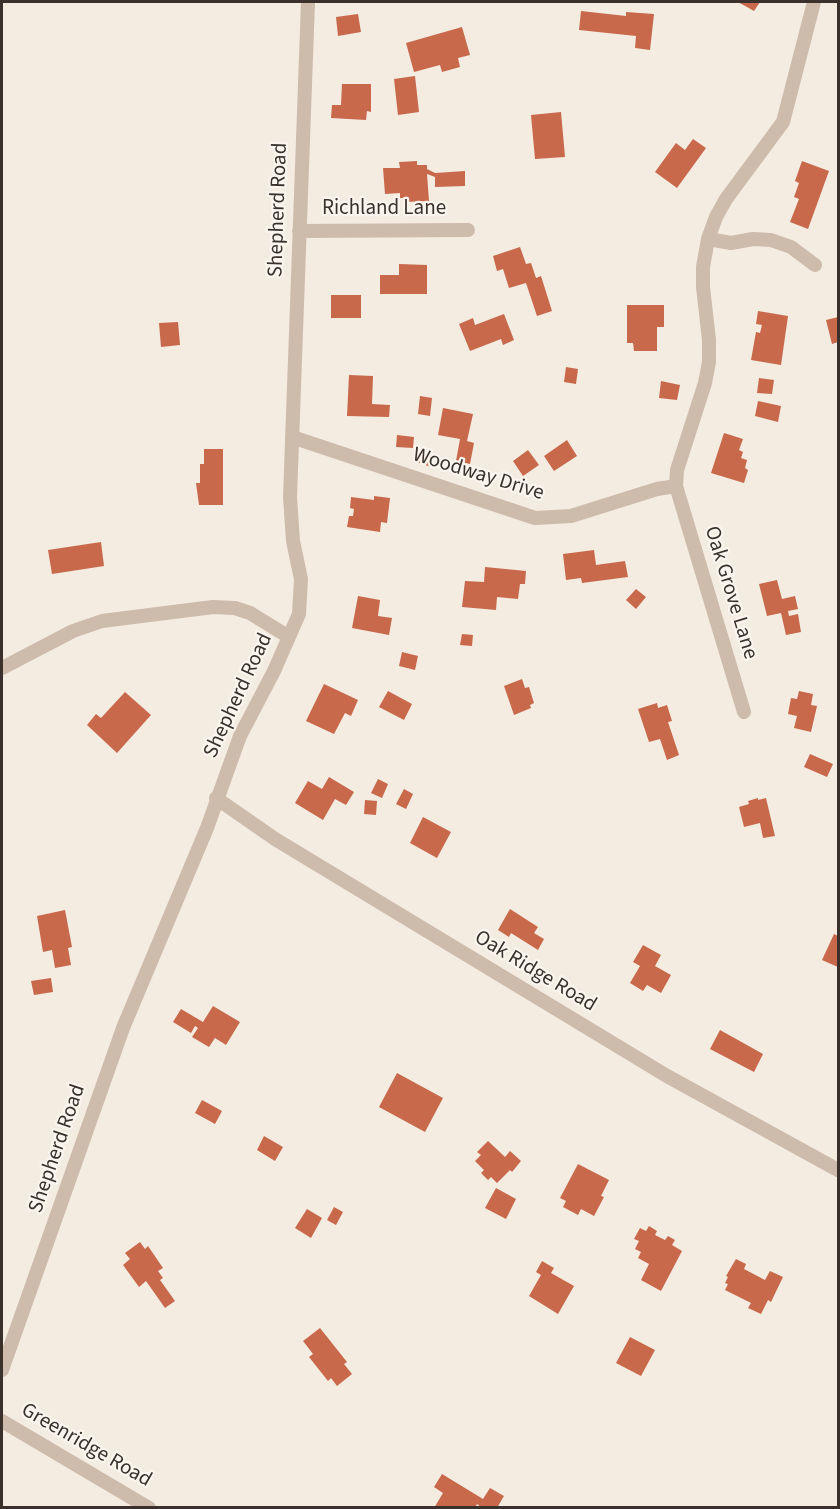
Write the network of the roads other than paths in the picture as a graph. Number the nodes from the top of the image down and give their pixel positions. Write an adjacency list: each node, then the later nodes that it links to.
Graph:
1 (308, 2): 4 (street, Shepherd Road)
2 (814, 2): 5 (street)
3 (468, 230): 4 (street, Richland Lane)
4 (299, 231): 7 (street, Shepherd Road)
5 (708, 239): 6 (street); 8 (street)
6 (815, 265)
7 (292, 437): 8 (street, Woodway Drive); 9 (street, Shepherd Road)
8 (676, 486): 11 (street, Oak Grove Lane)
9 (289, 638): 10 (street); 12 (street, Shepherd Road)
10 (2, 668)
11 (744, 712)
12 (216, 798): 13 (street, Oak Ridge Road); 14 (street, Shepherd Road)
13 (838, 1170)
14 (2, 1370)
15 (2, 1421): 16 (street, Greenridge Road)
16 (149, 1508)

